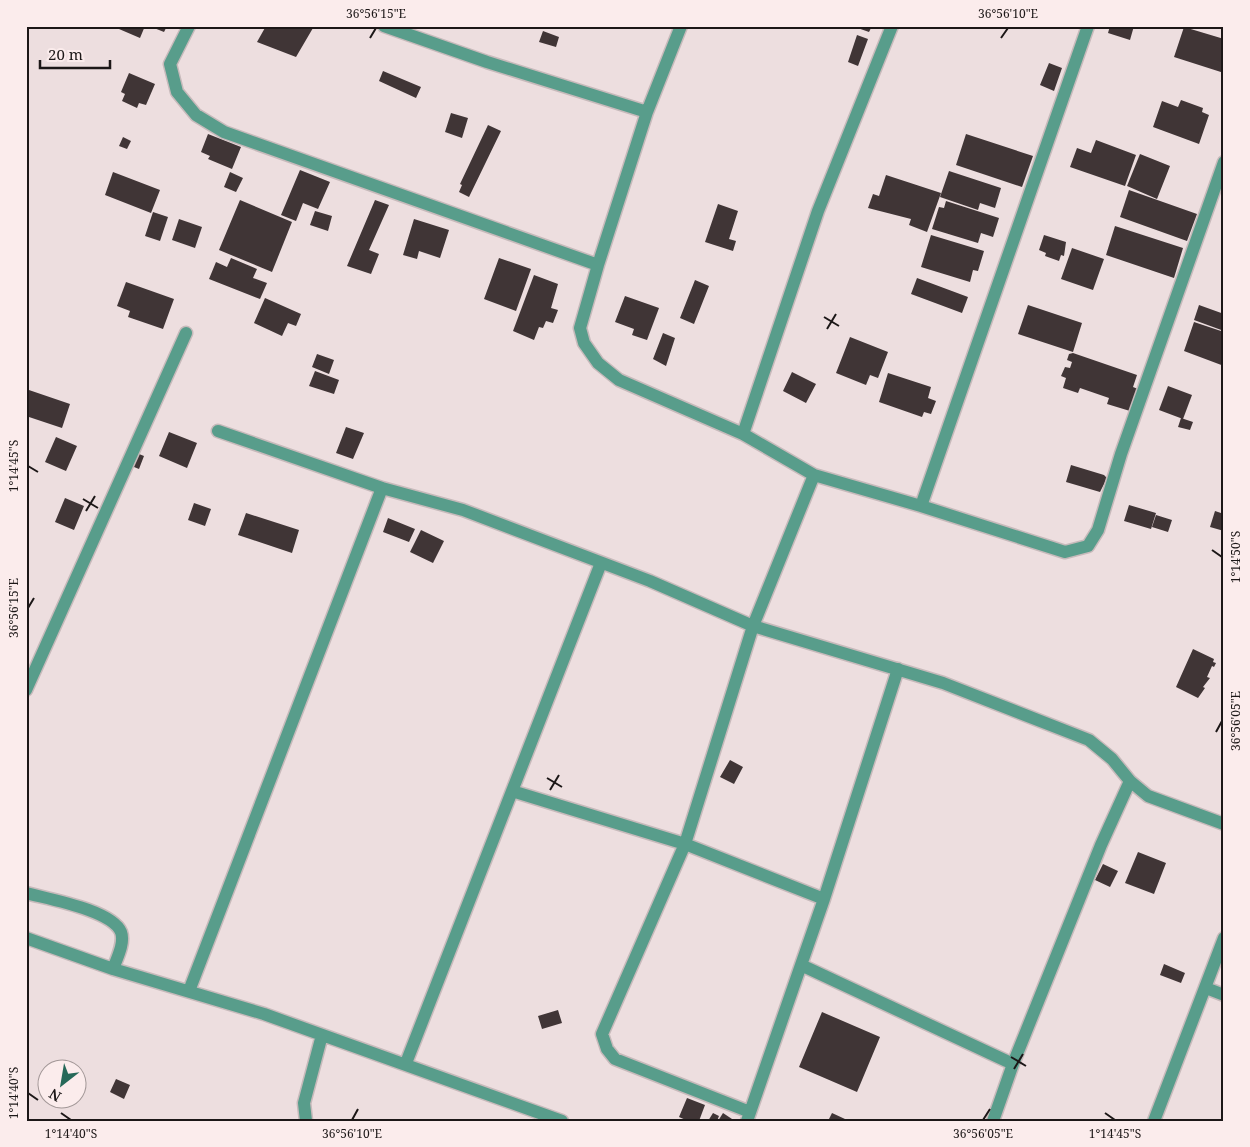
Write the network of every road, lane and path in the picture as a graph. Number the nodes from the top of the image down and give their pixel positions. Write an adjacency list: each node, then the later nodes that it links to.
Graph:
1 (189, 26): 8 (street)
2 (384, 26): 6 (street)
3 (681, 26): 6 (street)
4 (892, 26): 11 (street)
5 (1088, 26): 14 (street)
6 (647, 112): 8 (street)
7 (1224, 162): 14 (street)
8 (598, 265): 11 (street)
9 (186, 333): 18 (street)
10 (218, 431): 13 (street)
11 (743, 434): 12 (street)
12 (814, 475): 14 (street); 16 (street)
13 (382, 488): 15 (street); 30 (street)
14 (921, 506)
15 (601, 563): 16 (street); 20 (street)
16 (754, 626): 17 (street); 22 (street)
17 (898, 669): 19 (street); 24 (street)
18 (26, 690)
19 (1130, 781): 21 (street); 34 (street)
20 (512, 791): 22 (street); 33 (street)
21 (1224, 824)
22 (684, 844): 24 (street); 35 (street)
23 (26, 893): 28 (street)
24 (824, 899): 27 (street)
25 (26, 938): 28 (street)
26 (1224, 938): 29 (street)
27 (801, 965): 34 (street); 35 (street)
28 (113, 969): 30 (street)
29 (1206, 988): 31 (street); 39 (street)
30 (189, 991): 32 (street)
31 (1224, 995)
32 (322, 1035): 33 (street); 36 (street)
33 (406, 1063): 37 (street)
34 (1013, 1064): 38 (street)
35 (748, 1116)
36 (306, 1121)
37 (562, 1121)
38 (992, 1121)
39 (1154, 1121)

